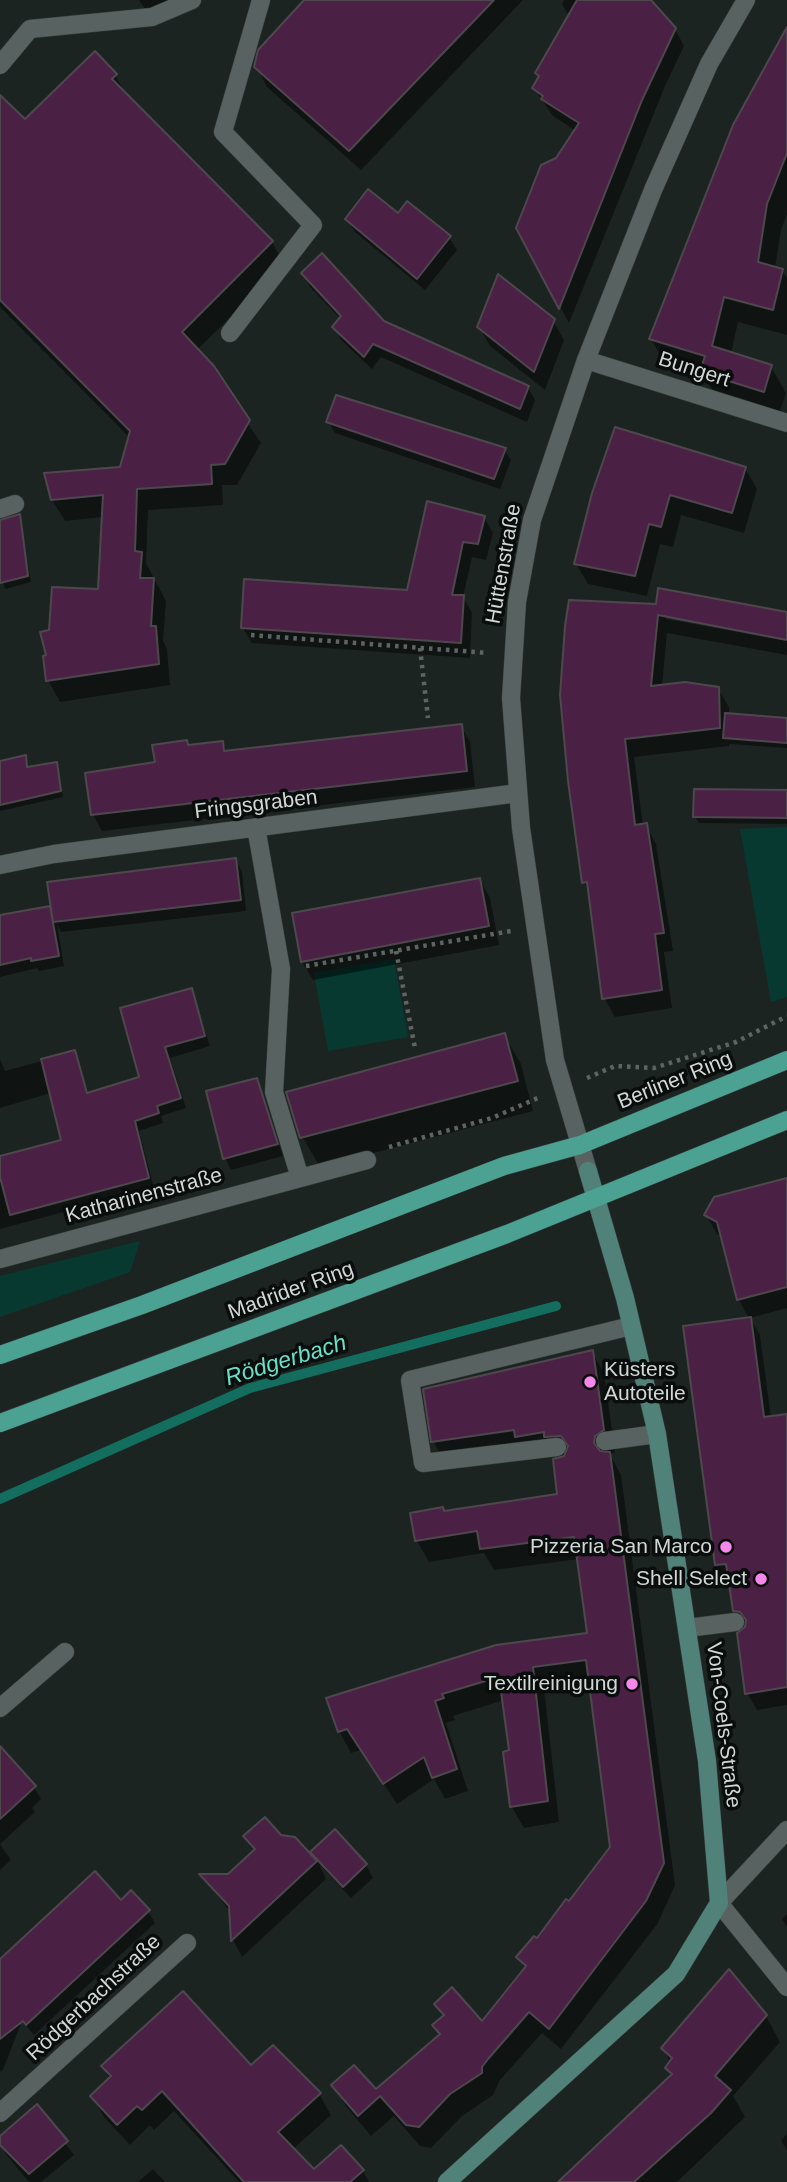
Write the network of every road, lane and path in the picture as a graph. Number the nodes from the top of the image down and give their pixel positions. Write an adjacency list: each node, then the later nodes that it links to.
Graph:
1 (192, 0): 4 (street)
2 (261, 0): 5 (street)
3 (746, 0): 6 (street, Hüttenstraße)
4 (0, 65)
5 (230, 333)
6 (586, 360): 7 (street, Bungert); 10 (street, Hüttenstraße)
7 (787, 424)
8 (251, 635): 9 (path)
9 (420, 648): 10 (path); 11 (path)
10 (513, 654): 12 (street, Hüttenstraße)
11 (428, 718)
12 (518, 793): 13 (street, Fringsgraben); 15 (street, Hüttenstraße)
13 (256, 827): 14 (street, Fringsgraben); 17 (street)
14 (0, 865)
15 (536, 927): 16 (path); 24 (street, Hüttenstraße)
16 (396, 951): 17 (path); 19 (path)
17 (281, 970): 27 (street)
18 (787, 1016): 21 (path)
19 (415, 1048)
20 (787, 1060): 24 (main road, Berliner Ring)
21 (654, 1068)
22 (492, 1118): 25 (path)
23 (787, 1120): 28 (main road)
24 (580, 1145): 26 (street, Hüttenstraße); 31 (main road, Madrider Ring)
25 (367, 1160): 27 (street, Katharinenstraße)
26 (588, 1171): 28 (main road, Von-Coels-Straße)
27 (300, 1178): 29 (street, Katharinenstraße)
28 (597, 1199): 30 (main road, Von-Coels-Straße); 32 (main road, Madrider Ring)
29 (0, 1259)
30 (631, 1326): 33 (main road, Von-Coels-Straße); 35 (street)
31 (0, 1355)
32 (0, 1423)
33 (657, 1434): 34 (street); 37 (main road, Von-Coels-Straße)
34 (606, 1441)
35 (557, 1447)
36 (735, 1622): 37 (street)
37 (687, 1628): 41 (main road, Von-Coels-Straße)
38 (65, 1652): 39 (street)
39 (0, 1708)
40 (787, 1830): 41 (street)
41 (719, 1903): 43 (street); 45 (main road)
42 (187, 1943): 44 (street, Rödgerbachstraße)
43 (787, 1987)
44 (0, 2113)
45 (447, 2182)

